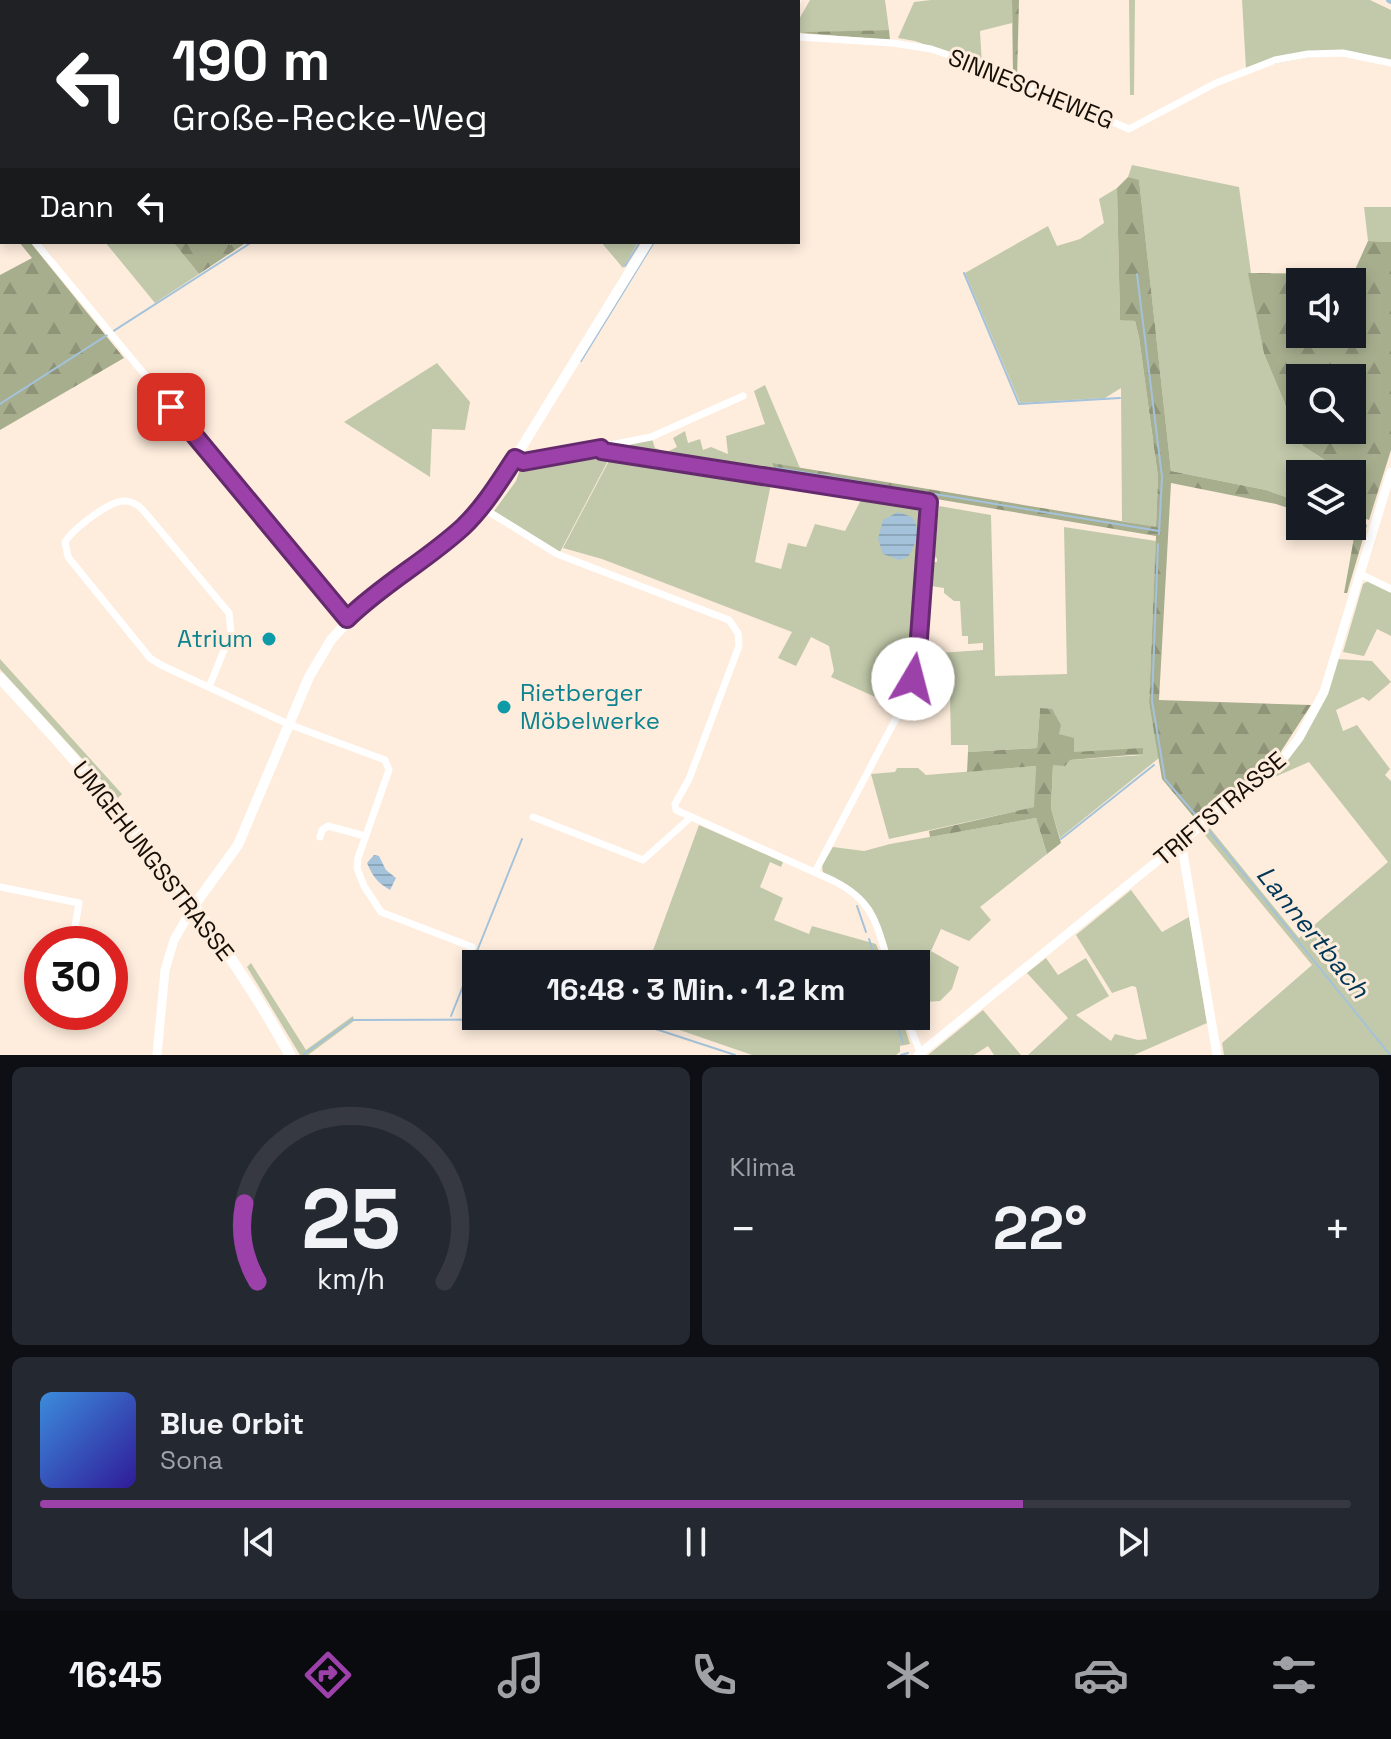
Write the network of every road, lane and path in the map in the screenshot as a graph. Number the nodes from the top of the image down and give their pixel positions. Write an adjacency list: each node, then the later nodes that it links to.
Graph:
1 (800, 37): 2 (street, SINNESCHEWEG)
2 (1391, 63)
3 (37, 244): 14 (street)
4 (647, 244): 9 (main road)
5 (743, 396): 6 (street)
6 (618, 444): 7 (street); 8 (street)
7 (601, 448): 8 (street); 9 (street)
8 (619, 453): 23 (street)
9 (515, 458): 11 (main road)
10 (1391, 472): 12 (street, TRIFTSTRASSE)
11 (481, 507): 14 (main road); 19 (street)
12 (1360, 574): 13 (street); 22 (street, TRIFTSTRASSE)
13 (1391, 589)
14 (347, 619): 17 (main road)
15 (0, 678): 25 (main road, UMGEHUNGSSTRASSE)
16 (209, 687): 16 (street); 17 (street)
17 (288, 724): 20 (street); 25 (main road)
18 (533, 817): 19 (street)
19 (690, 818): 23 (street)
20 (365, 836): 21 (street); 27 (street)
21 (320, 837)
22 (1178, 846): 32 (street, TRIFTSTRASSE); 33 (street)
23 (815, 872): 28 (street)
24 (0, 887): 26 (street)
25 (193, 907): 30 (street); 31 (main road, UMGEHUNGSSTRASSE)
26 (75, 926)
27 (471, 950)
28 (885, 950)
29 (911, 1030): 32 (street)
30 (157, 1055)
31 (290, 1055)
32 (920, 1055)
33 (1217, 1055)

